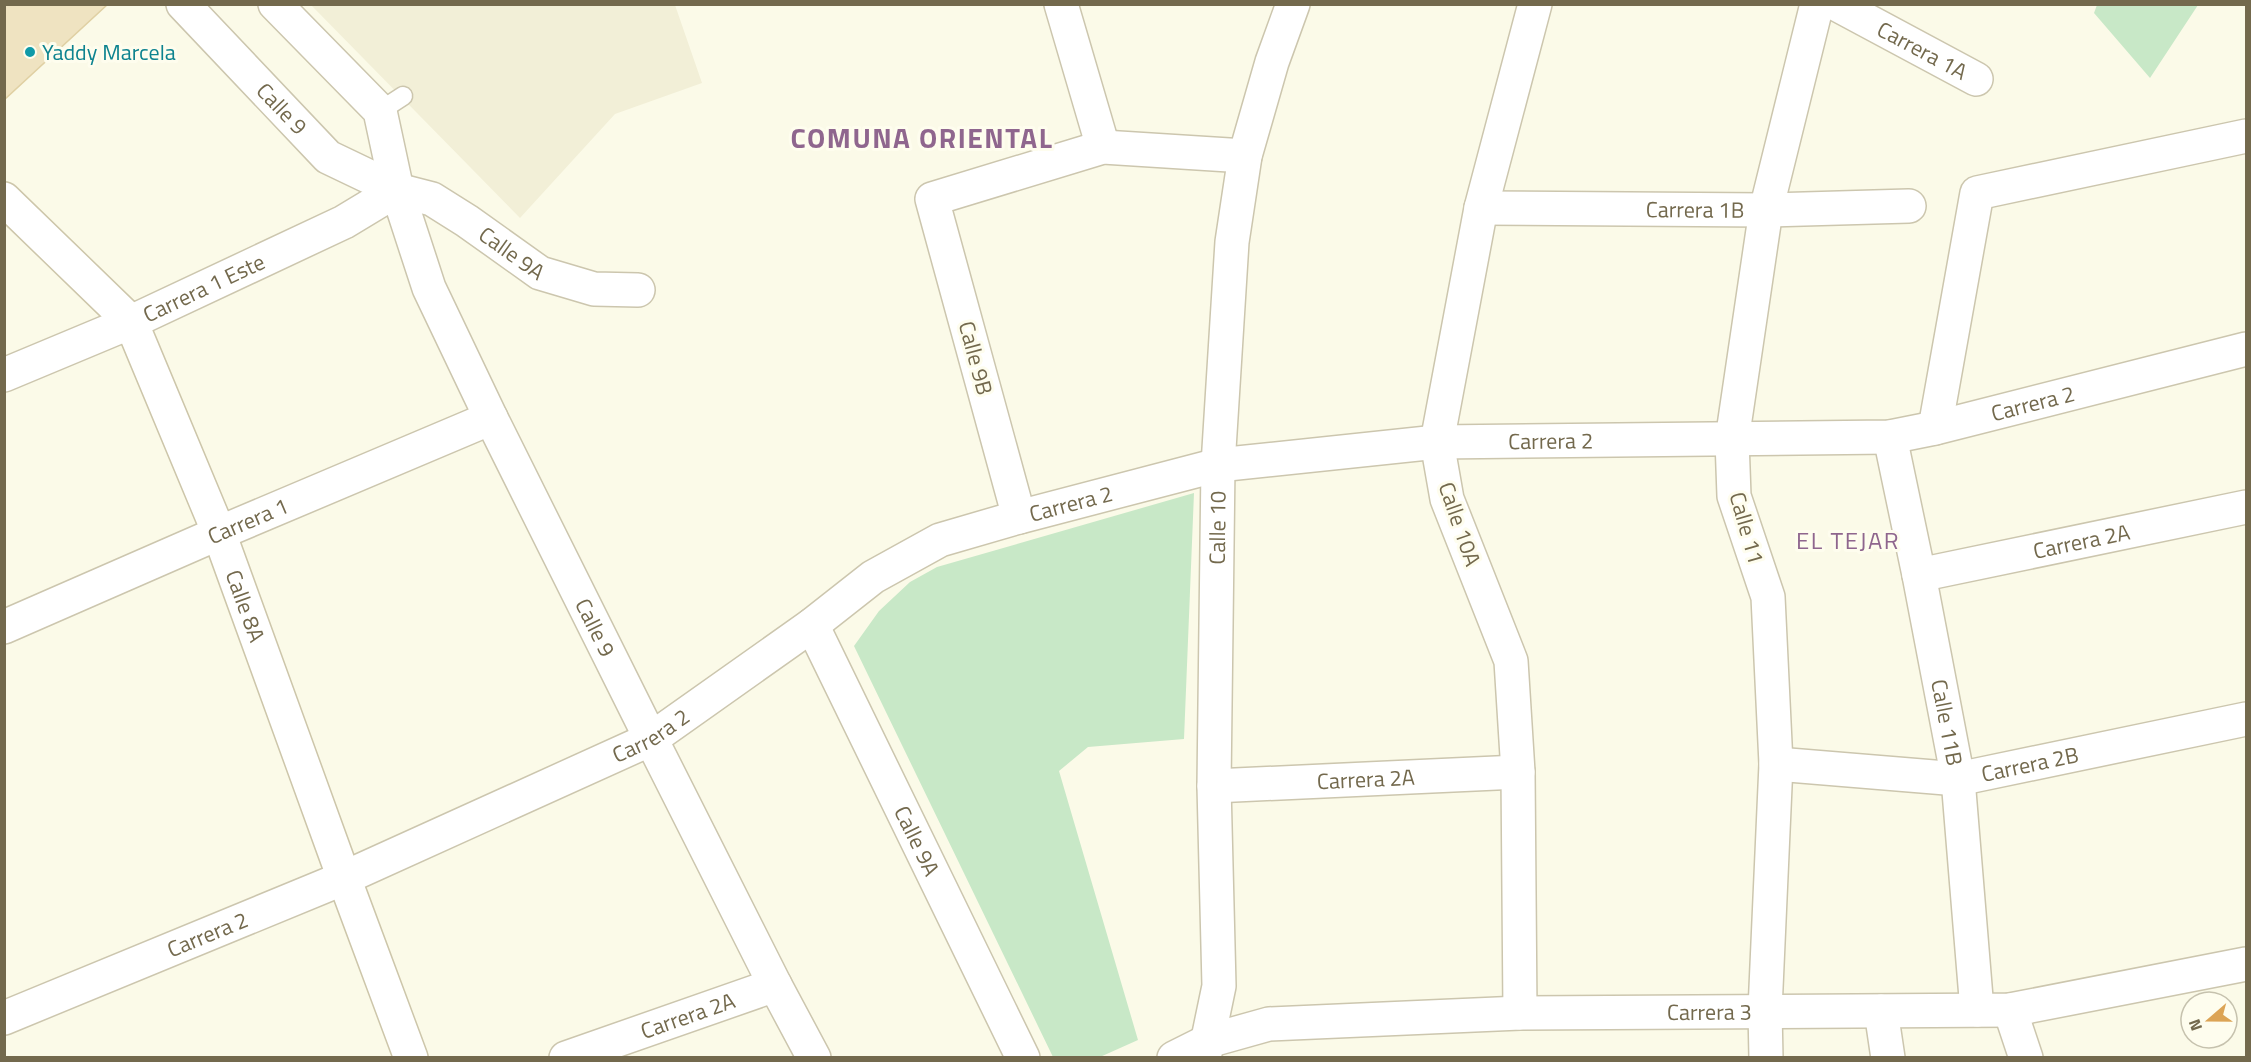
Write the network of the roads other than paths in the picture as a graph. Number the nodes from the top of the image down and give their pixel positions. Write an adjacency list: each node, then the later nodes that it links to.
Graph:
1 (183, 4): 12 (street, Calle 9)
2 (275, 4): 12 (street, Calle 9)
3 (1061, 4): 10 (street)
4 (1293, 4): 11 (street, Calle 10)
5 (1535, 4): 15 (street, Calle 10A)
6 (1817, 4): 16 (street, Calle 11)
7 (1836, 4): 8 (street, Carrera 1A)
8 (1976, 79)
9 (2247, 136): 22 (street)
10 (1103, 147): 11 (street); 28 (street, Calle 9B)
11 (1245, 156): 26 (street, Calle 10)
12 (397, 190): 17 (street, Calle 9A); 18 (street, Carrera 1 Este); 21 (street, Calle 9)
13 (4, 199): 18 (street, Calle 8A)
14 (1909, 206): 16 (street, Carrera 1B)
15 (1481, 208): 16 (street, Carrera 1B); 25 (street, Calle 10A)
16 (1766, 210): 24 (street, Calle 11)
17 (638, 290)
18 (131, 322): 20 (street, Carrera 1 Este); 29 (street, Calle 8A)
19 (2247, 350): 22 (street, Carrera 2)
20 (4, 375)
21 (491, 418): 29 (street, Carrera 1); 34 (street, Calle 9)
22 (1935, 428): 23 (street, Carrera 2)
23 (1890, 437): 24 (street, Carrera 2); 30 (street, Calle 11B)
24 (1732, 440): 25 (street, Carrera 2); 35 (street, Calle 11)
25 (1437, 442): 26 (street, Carrera 2); 36 (street, Calle 10A)
26 (1218, 465): 28 (street, Carrera 2); 38 (street, Calle 10)
27 (2247, 507): 30 (street, Carrera 2A)
28 (1019, 517): 31 (street, Carrera 2)
29 (219, 533): 32 (street, Carrera 1); 39 (street, Calle 8A)
30 (1919, 575): 37 (street, Calle 11B)
31 (812, 625): 34 (street, Carrera 2); 52 (street, Calle 9A)
32 (4, 627)
33 (2247, 719): 37 (street, Carrera 2B)
34 (651, 739): 39 (street, Carrera 2); 41 (street, Calle 9)
35 (1776, 764): 37 (street, Carrera 2B); 42 (street, Calle 11)
36 (1518, 772): 38 (street, Carrera 2A); 46 (street, Calle 10A)
37 (1958, 779): 43 (street, Calle 11B)
38 (1214, 786): 48 (street, Calle 10)
39 (344, 878): 47 (street, Carrera 2); 49 (street, Calle 8A)
40 (2247, 964): 44 (street, Carrera 3)
41 (775, 985): 50 (street, Carrera 2A); 51 (street, Calle 9)
42 (1765, 1010): 45 (street, Carrera 3); 46 (street, Carrera 3); 54 (street, Calle 11)
43 (1977, 1010): 44 (street, Carrera 3); 45 (street, Carrera 3)
44 (2010, 1010): 56 (street)
45 (1881, 1011): 55 (street)
46 (1520, 1013): 48 (street, Carrera 3)
47 (4, 1018)
48 (1206, 1049): 53 (street, Carrera 3)
49 (411, 1058)
50 (566, 1058)
51 (814, 1058)
52 (1023, 1058)
53 (1174, 1058)
54 (1766, 1058)
55 (1888, 1058)
56 (2026, 1058)

